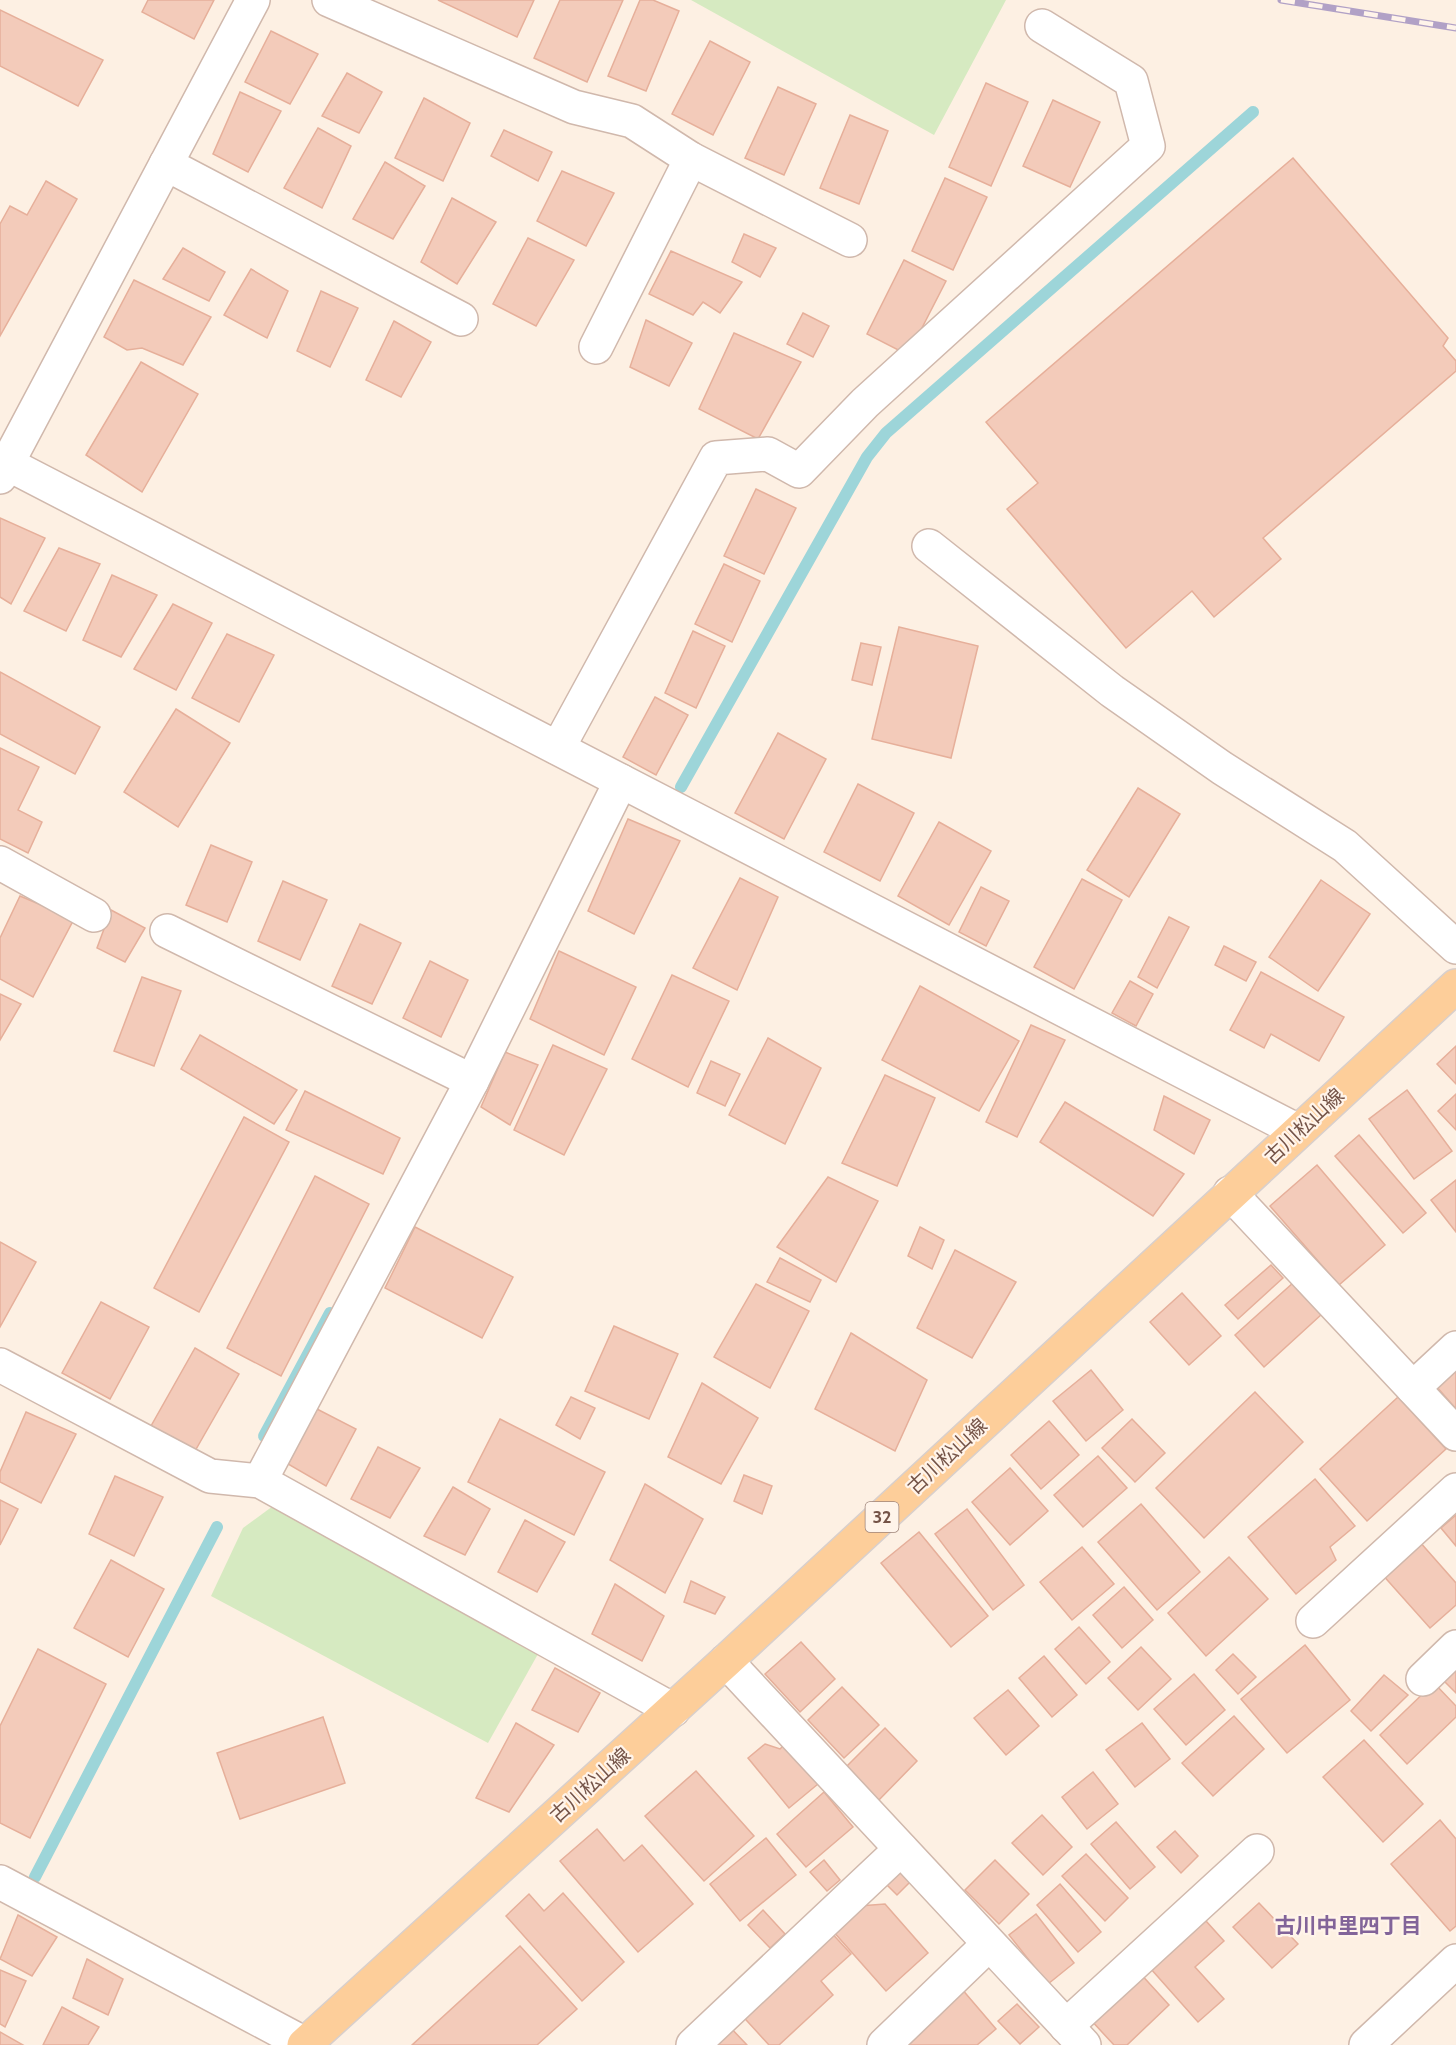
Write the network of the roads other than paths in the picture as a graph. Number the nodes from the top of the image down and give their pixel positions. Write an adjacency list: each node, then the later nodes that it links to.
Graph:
1 (253, 0): 5 (street)
2 (329, 0): 4 (street)
3 (1042, 26): 11 (street)
4 (690, 159): 6 (street); 8 (street)
5 (166, 164): 7 (street); 9 (street)
6 (850, 240)
7 (461, 319)
8 (596, 346)
9 (2, 467): 11 (street)
10 (929, 546): 16 (street)
11 (558, 748): 12 (street)
12 (621, 781): 18 (street); 19 (street)
13 (0, 863): 14 (street)
14 (94, 915)
15 (167, 931): 18 (street)
16 (1456, 946)
17 (1456, 986): 19 (main road, 古川松山線 / 32)
18 (472, 1081): 25 (street)
19 (1298, 1131): 20 (main road, 古川松山線 / 32)
20 (1230, 1193): 23 (street); 29 (main road, 古川松山線 / 32)
21 (1456, 1348): 23 (street)
22 (0, 1365): 25 (street)
23 (1413, 1388): 24 (street)
24 (1456, 1434)
25 (260, 1481): 31 (street)
26 (1456, 1490): 27 (street)
27 (1313, 1621)
28 (1456, 1647): 30 (street)
29 (726, 1661): 31 (main road, 古川松山線 / 32); 32 (street)
30 (1424, 1679)
31 (673, 1710): 38 (main road, 古川松山線 / 32)
32 (901, 1849): 35 (street); 39 (street)
33 (1257, 1851): 37 (street)
34 (0, 1882): 38 (street)
35 (989, 1944): 37 (street); 40 (street)
36 (1456, 1961): 41 (street)
37 (1075, 2036)
38 (305, 2044)
39 (693, 2045)
40 (884, 2045)
41 (1366, 2045)

